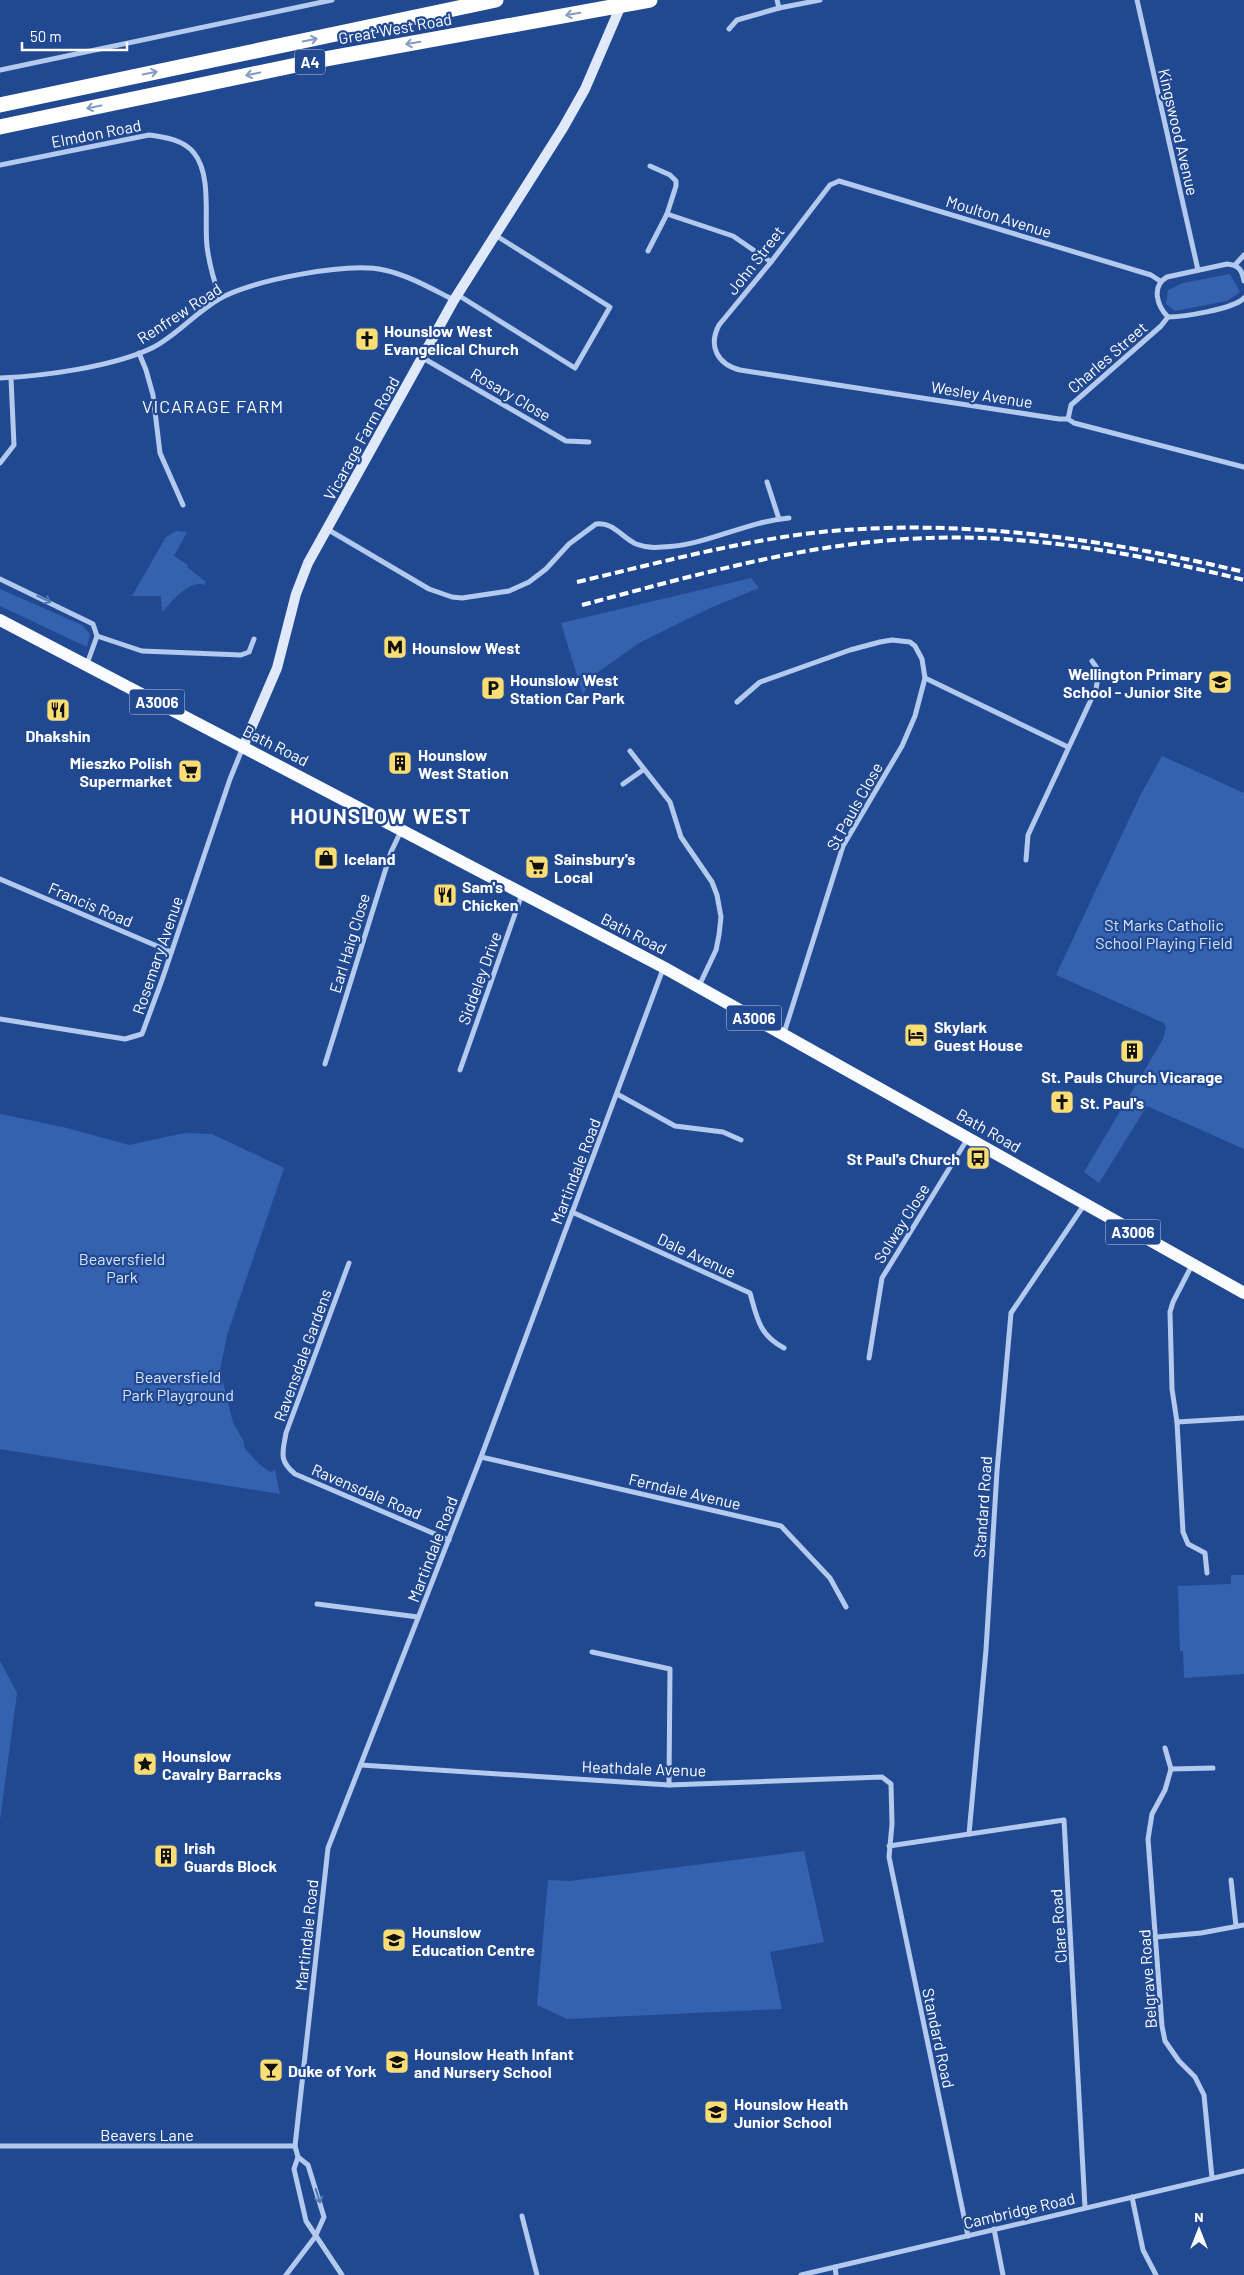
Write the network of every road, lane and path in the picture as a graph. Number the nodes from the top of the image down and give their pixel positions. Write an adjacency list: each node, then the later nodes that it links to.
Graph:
1 (332, 0): 10 (street)
2 (496, 0): 11 (highway, Great West Road / A4, one-way to 2)
3 (650, 0): 7 (highway, Great West Road / A4)
4 (777, 0): 8 (street)
5 (820, 0): 8 (street)
6 (1136, 0): 22 (street, Kingswood Avenue)
7 (622, 3): 12 (highway, Great West Road / A4, one-way to 12); 17 (street, Vicarage Farm Road)
8 (778, 8): 9 (street)
9 (729, 29)
10 (0, 70)
11 (0, 105)
12 (0, 127)
13 (0, 165): 26 (street, Elmdon Road)
14 (650, 166): 16 (street)
15 (830, 184): 20 (street, John Street); 23 (street, Moulton Avenue)
16 (666, 214): 18 (street); 20 (street)
17 (495, 235): 25 (street, Vicarage Farm Road); 25 (street, Renfrew Road)
18 (648, 251)
19 (1244, 255): 21 (street)
20 (771, 262): 30 (street, John Street)
21 (1235, 265): 22 (street); 24 (street)
22 (1198, 270): 23 (street)
23 (1160, 281): 28 (street)
24 (1244, 281)
25 (456, 297): 26 (street, Renfrew Road); 31 (street, Vicarage Farm Road)
26 (220, 298): 29 (street, Renfrew Road)
27 (1244, 300): 28 (street)
28 (1168, 316): 34 (street, Charles Street)
29 (139, 353): 33 (street, Renfrew Road); 39 (street)
30 (717, 355): 34 (street, Wesley Avenue)
31 (423, 358): 35 (street, Rosary Close); 42 (street, Vicarage Farm Road)
32 (0, 378): 33 (street, Renfrew Road)
33 (11, 378): 36 (street)
34 (1068, 419): 37 (street, Wesley Avenue)
35 (589, 442)
36 (0, 463)
37 (1244, 468)
38 (767, 482): 41 (street)
39 (182, 505)
40 (789, 518): 41 (street)
41 (778, 519): 42 (street)
42 (326, 529): 51 (street, Vicarage Farm Road)
43 (0, 579): 45 (street, one-way to 45)
44 (0, 620): 48 (main road, Bath Road / A3006)
45 (97, 636): 46 (street); 48 (street)
46 (254, 639)
47 (1092, 661): 52 (street)
48 (86, 665): 51 (main road, Bath Road / A3006)
49 (924, 678): 50 (street, St Pauls Close); 52 (street); 64 (street, St Pauls Close)
50 (737, 702)
51 (243, 747): 56 (main road, Bath Road / A3006); 60 (street, Rosemary Avenue)
52 (1068, 747): 57 (street)
53 (630, 751): 54 (street)
54 (643, 770): 55 (street); 62 (street)
55 (623, 784)
56 (401, 830): 59 (main road, Bath Road / A3006); 65 (street, Earl Haig Close)
57 (1026, 860)
58 (0, 879): 60 (street, Francis Road)
59 (522, 894): 61 (main road, Bath Road / A3006); 66 (street, Siddeley Drive)
60 (171, 952): 63 (street, Rosemary Avenue)
61 (663, 966): 62 (main road, Bath Road / A3006); 67 (street, Martindale Road)
62 (699, 987): 64 (main road, Bath Road / A3006)
63 (0, 1019)
64 (783, 1034): 68 (main road, Bath Road / A3006)
65 (324, 1064)
66 (460, 1070)
67 (618, 1094): 69 (street); 71 (street, Martindale Road)
68 (968, 1137): 70 (main road, Bath Road / A3006); 76 (street, Solway Close)
69 (741, 1140)
70 (1084, 1205): 73 (main road, Bath Road / A3006); 92 (street, Standard Road)
71 (572, 1212): 75 (street, Dale Avenue); 80 (street, Martindale Road)
72 (350, 1263): 79 (street, Ravensdale Gardens)
73 (1192, 1264): 74 (main road, Bath Road / A3006); 78 (street)
74 (1244, 1293)
75 (784, 1348)
76 (869, 1358)
77 (1244, 1418): 78 (street)
78 (1177, 1422): 82 (street)
79 (282, 1457): 81 (street, Ravensdale Road)
80 (481, 1457): 81 (street, Martindale Road); 84 (street, Ferndale Avenue)
81 (449, 1540): 85 (street, Martindale Road)
82 (1207, 1573)
83 (316, 1604): 85 (street)
84 (846, 1607)
85 (418, 1618): 88 (street, Martindale Road)
86 (592, 1652): 91 (street)
87 (1165, 1748): 90 (street)
88 (361, 1764): 91 (street, Heathdale Avenue); 99 (street, Martindale Road)
89 (1214, 1768): 90 (street)
90 (1171, 1769): 97 (street, Belgrave Road)
91 (669, 1785): 93 (street, Heathdale Avenue)
92 (969, 1834): 93 (street, Clare Road); 104 (street, Clare Road)
93 (888, 1846): 107 (street, Standard Road)
94 (1231, 1880): 96 (street)
95 (1244, 1925): 96 (street)
96 (1236, 1926): 97 (street)
97 (1157, 1937): 102 (street, Belgrave Road)
98 (0, 2146): 99 (street, Beavers Lane)
99 (295, 2146): 100 (street, Martindale Road)
100 (298, 2157): 108 (street, Martindale Road); 108 (street, Martindale Road, one-way to 108)
101 (1244, 2171): 102 (street, Cambridge Road)
102 (1212, 2178): 103 (street, Cambridge Road)
103 (1132, 2197): 104 (street, Cambridge Road); 116 (street)
104 (1085, 2208): 106 (street, Cambridge Road)
105 (522, 2216): 112 (street)
106 (994, 2229): 107 (street, Cambridge Road); 115 (street)
107 (968, 2236): 109 (street, Cambridge Road)
108 (315, 2237): 110 (street); 111 (street, Martindale Road)
109 (835, 2267): 113 (street, Cambridge Road); 114 (street)
110 (286, 2275)
111 (342, 2275)
112 (537, 2275)
113 (801, 2275)
114 (836, 2275)
115 (1003, 2275)
116 (1156, 2275)

